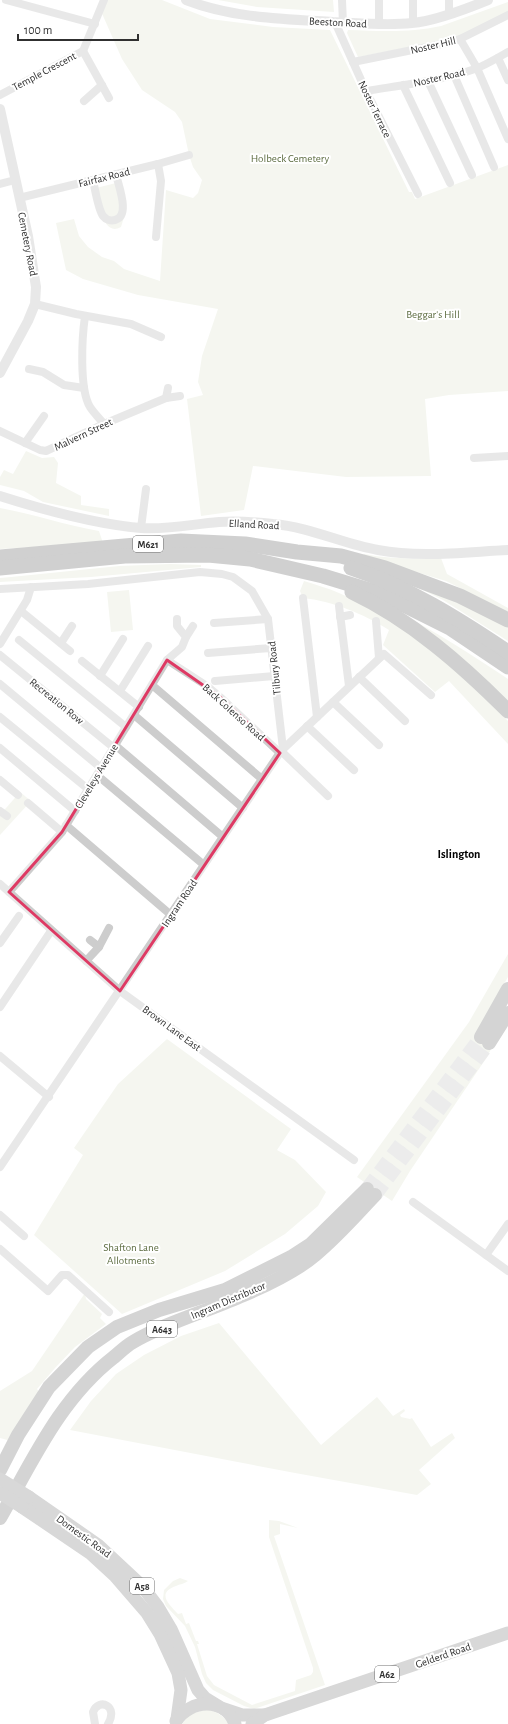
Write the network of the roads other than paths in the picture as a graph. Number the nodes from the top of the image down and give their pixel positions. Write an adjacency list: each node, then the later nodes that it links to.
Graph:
1 (6, 0): 13 (street)
2 (104, 0): 13 (street, Temple Crescent)
3 (186, 0): 11 (street, Beeston Road)
4 (342, 0): 11 (street)
5 (379, 0): 14 (street)
6 (413, 0): 12 (street)
7 (449, 0): 9 (street)
8 (486, 0): 9 (street, Beeston Road)
9 (449, 14): 12 (street, Beeston Road)
10 (508, 16): 15 (street, Noster Hill)
11 (339, 22): 14 (street, Beeston Road); 19 (street, Noster Terrace)
12 (413, 23): 14 (street, Beeston Road)
13 (95, 24): 16 (street, Temple Crescent)
14 (379, 24)
15 (460, 39): 19 (street, Noster Hill); 20 (street)
16 (82, 51): 25 (street); 27 (street, Temple Crescent)
17 (508, 52): 18 (street, Noster Road)
18 (498, 58): 20 (street, Noster Road); 22 (street)
19 (353, 62): 26 (street, Noster Terrace)
20 (476, 68): 21 (street, Noster Road); 31 (street)
21 (454, 75): 23 (street, Noster Road); 34 (street)
22 (508, 80)
23 (428, 81): 24 (street, Noster Road); 36 (street)
24 (403, 85): 26 (street, Noster Road); 40 (street)
25 (102, 86): 28 (street); 29 (street)
26 (366, 90): 41 (street, Noster Terrace)
27 (0, 95)
28 (109, 98)
29 (84, 101)
30 (0, 109): 37 (street, Cemetery Road)
31 (508, 139)
32 (188, 155): 33 (street, Fairfax Road)
33 (158, 164): 35 (street, Fairfax Road); 43 (street)
34 (494, 167)
35 (116, 174): 38 (street, Fairfax Road); 38 (street)
36 (472, 175)
37 (15, 180): 39 (street); 42 (street, Cemetery Road)
38 (93, 180): 42 (street, Fairfax Road)
39 (0, 184)
40 (450, 184)
41 (418, 194)
42 (19, 198): 44 (street, Cemetery Road)
43 (156, 237)
44 (35, 304): 45 (street); 48 (street, Cemetery Road)
45 (85, 316): 46 (street); 49 (street)
46 (161, 337)
47 (29, 369): 49 (street)
48 (0, 373)
49 (84, 388): 54 (street)
50 (168, 388): 52 (street)
51 (180, 396): 52 (street, Malvern Street)
52 (166, 398): 54 (street, Malvern Street)
53 (44, 416): 56 (street)
54 (104, 424): 56 (street, Malvern Street)
55 (0, 431): 56 (street, Malvern Street)
56 (25, 443)
57 (508, 456): 58 (street)
58 (474, 458)
59 (146, 489): 61 (street)
60 (0, 496): 61 (street, Elland Road)
61 (141, 528): 62 (street, Elland Road)
62 (508, 550)
63 (296, 552): 64 (highway, M621); 76 (highway); 89 (highway, M621)
64 (0, 557)
65 (290, 567): 66 (highway, M621); 95 (highway, M621); 107 (highway)
66 (0, 568)
67 (31, 587): 68 (street); 71 (street); 75 (street, Tilbury Road)
68 (0, 589)
69 (306, 601): 110 (street)
70 (338, 606): 73 (street)
71 (21, 611): 84 (street); 85 (street)
72 (350, 615): 73 (street)
73 (340, 617): 102 (street)
74 (177, 619): 81 (street)
75 (268, 619): 78 (street); 87 (street, Tilbury Road)
76 (508, 620)
77 (376, 621): 92 (street)
78 (214, 623)
79 (72, 626): 84 (street)
80 (193, 626): 81 (street, Cleveleys Avenue)
81 (186, 637): 93 (street, Cleveleys Avenue)
82 (123, 639): 96 (street)
83 (19, 640): 113 (street)
84 (60, 643): 88 (street)
85 (0, 644)
86 (148, 646): 103 (street)
87 (271, 648): 90 (street); 97 (street, Tilbury Road)
88 (70, 651)
89 (508, 652)
90 (208, 653)
91 (0, 655): 115 (street, Recreation Row)
92 (378, 658): 98 (street, Ingram Road); 104 (street)
93 (167, 660): 101 (street, Cleveleys Avenue); 117 (street, Back Colenso Road)
94 (82, 661): 96 (street)
95 (508, 667)
96 (100, 676): 103 (street)
97 (274, 676): 99 (street); 117 (street, Tilbury Road)
98 (359, 677): 102 (street, Ingram Road); 111 (street)
99 (215, 681)
100 (0, 684): 119 (street)
101 (152, 685): 106 (street, Cleveleys Avenue); 120 (street)
102 (349, 686): 105 (street, Ingram Road)
103 (120, 692): 106 (street)
104 (431, 695)
105 (333, 702): 110 (street, Ingram Road); 114 (street)
106 (139, 707): 108 (street, Cleveleys Avenue)
107 (508, 711)
108 (134, 715): 113 (street, Cleveleys Avenue); 126 (street)
109 (0, 717): 122 (street)
110 (316, 717): 112 (street, Ingram Road)
111 (405, 721)
112 (307, 726): 117 (street, Ingram Road); 118 (street)
113 (126, 727): 115 (street, Cleveleys Avenue)
114 (379, 745)
115 (115, 746): 119 (street, Cleveleys Avenue); 131 (street, Recreation Row)
116 (0, 748): 127 (street)
117 (281, 751): 120 (street, Ingram Road); 124 (street, Back Colenso Road)
118 (354, 770)
119 (99, 771): 122 (street, Cleveleys Avenue); 132 (street)
120 (262, 779): 126 (street, Ingram Road)
121 (0, 780): 123 (street)
122 (88, 789): 127 (street, Cleveleys Avenue)
123 (18, 794)
124 (328, 796)
125 (28, 803): 130 (street)
126 (243, 808): 131 (street, Ingram Road)
127 (75, 810): 130 (street, Cleveleys Avenue)
128 (0, 811): 129 (street)
129 (7, 816)
130 (64, 829): 134 (street, Cleveleys Avenue); 135 (street)
131 (223, 837): 132 (street, Ingram Road)
132 (204, 865): 135 (street, Ingram Road)
133 (0, 884): 134 (street, Brown Lane East)
134 (9, 892): 138 (street, Brown Lane East)
135 (171, 915): 144 (street, Ingram Road)
136 (19, 916): 140 (street)
137 (109, 928): 141 (street)
138 (52, 931): 142 (street, Brown Lane East); 145 (street)
139 (90, 940): 141 (street)
140 (0, 943)
141 (99, 947): 142 (street)
142 (86, 962): 144 (street, Brown Lane East)
143 (508, 990): 146 (highway)
144 (120, 991): 148 (street, Ingram Road); 149 (street, Brown Lane East)
145 (0, 1007)
146 (508, 1013)
147 (0, 1056): 148 (street)
148 (49, 1097): 150 (street, Ingram Road)
149 (354, 1160)
150 (0, 1167)
151 (413, 1202): 156 (street)
152 (0, 1215): 154 (street)
153 (508, 1224): 156 (street)
154 (24, 1236)
155 (0, 1249): 158 (street)
156 (486, 1255): 157 (street)
157 (508, 1271)
158 (109, 1312)
159 (0, 1470): 163 (highway, Ingram Distributor / A643)
160 (0, 1479): 162 (main road, Domestic Road / A58, bridge)
161 (0, 1493): 162 (main road, Domestic Road, bridge)
162 (26, 1502): 165 (main road, Domestic Road / A58); 167 (main road, Domestic Road)
163 (0, 1518)
164 (508, 1633): 166 (main road, Gelderd Road / A62)
165 (221, 1708): 166 (main road, Gelderd Road / A62); 167 (main road); 170 (main road, A58)
166 (265, 1715): 171 (main road, Gelderd Road / A62)
167 (176, 1722)
168 (95, 1724): 169 (street)
169 (108, 1724)
170 (235, 1724)
171 (252, 1724)

